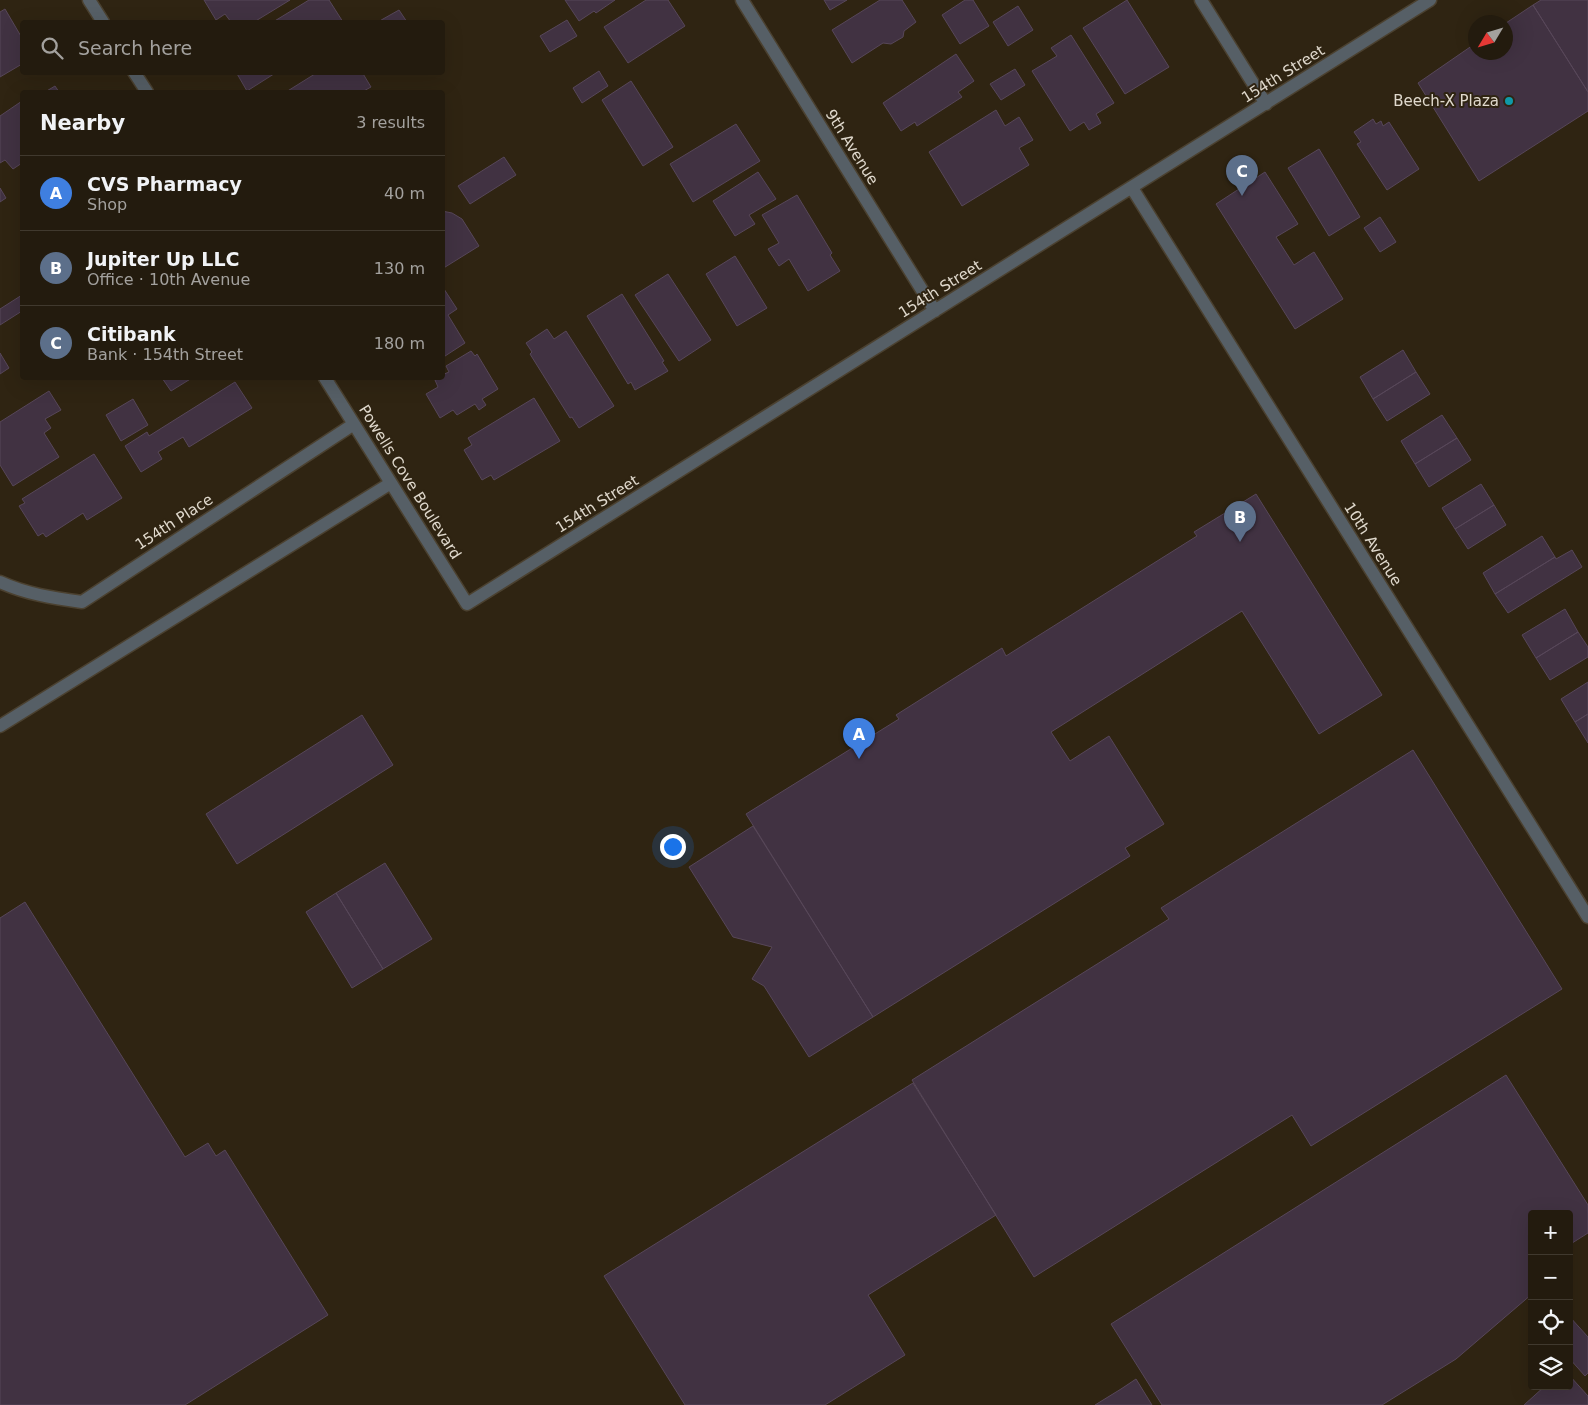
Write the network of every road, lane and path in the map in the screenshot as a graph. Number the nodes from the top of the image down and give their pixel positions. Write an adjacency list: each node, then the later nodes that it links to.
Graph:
1 (89, 0): 5 (street)
2 (742, 0): 10 (street, 9th Avenue)
3 (1202, 0): 8 (street)
4 (1430, 0): 8 (street, 154th Street)
5 (102, 20)
6 (136, 75): 7 (street)
7 (146, 90)
8 (1266, 104): 9 (street, 154th Street)
9 (1132, 188): 10 (street, 154th Street); 17 (street, 10th Avenue)
10 (935, 311): 15 (street, 154th Street)
11 (326, 380): 12 (street, Powells Cove Boulevard)
12 (354, 424): 13 (street, Powells Cove Boulevard); 14 (street, 154th Place)
13 (391, 483): 15 (street, Powells Cove Boulevard); 16 (street)
14 (0, 582)
15 (467, 604)
16 (0, 726)
17 (1588, 916)

